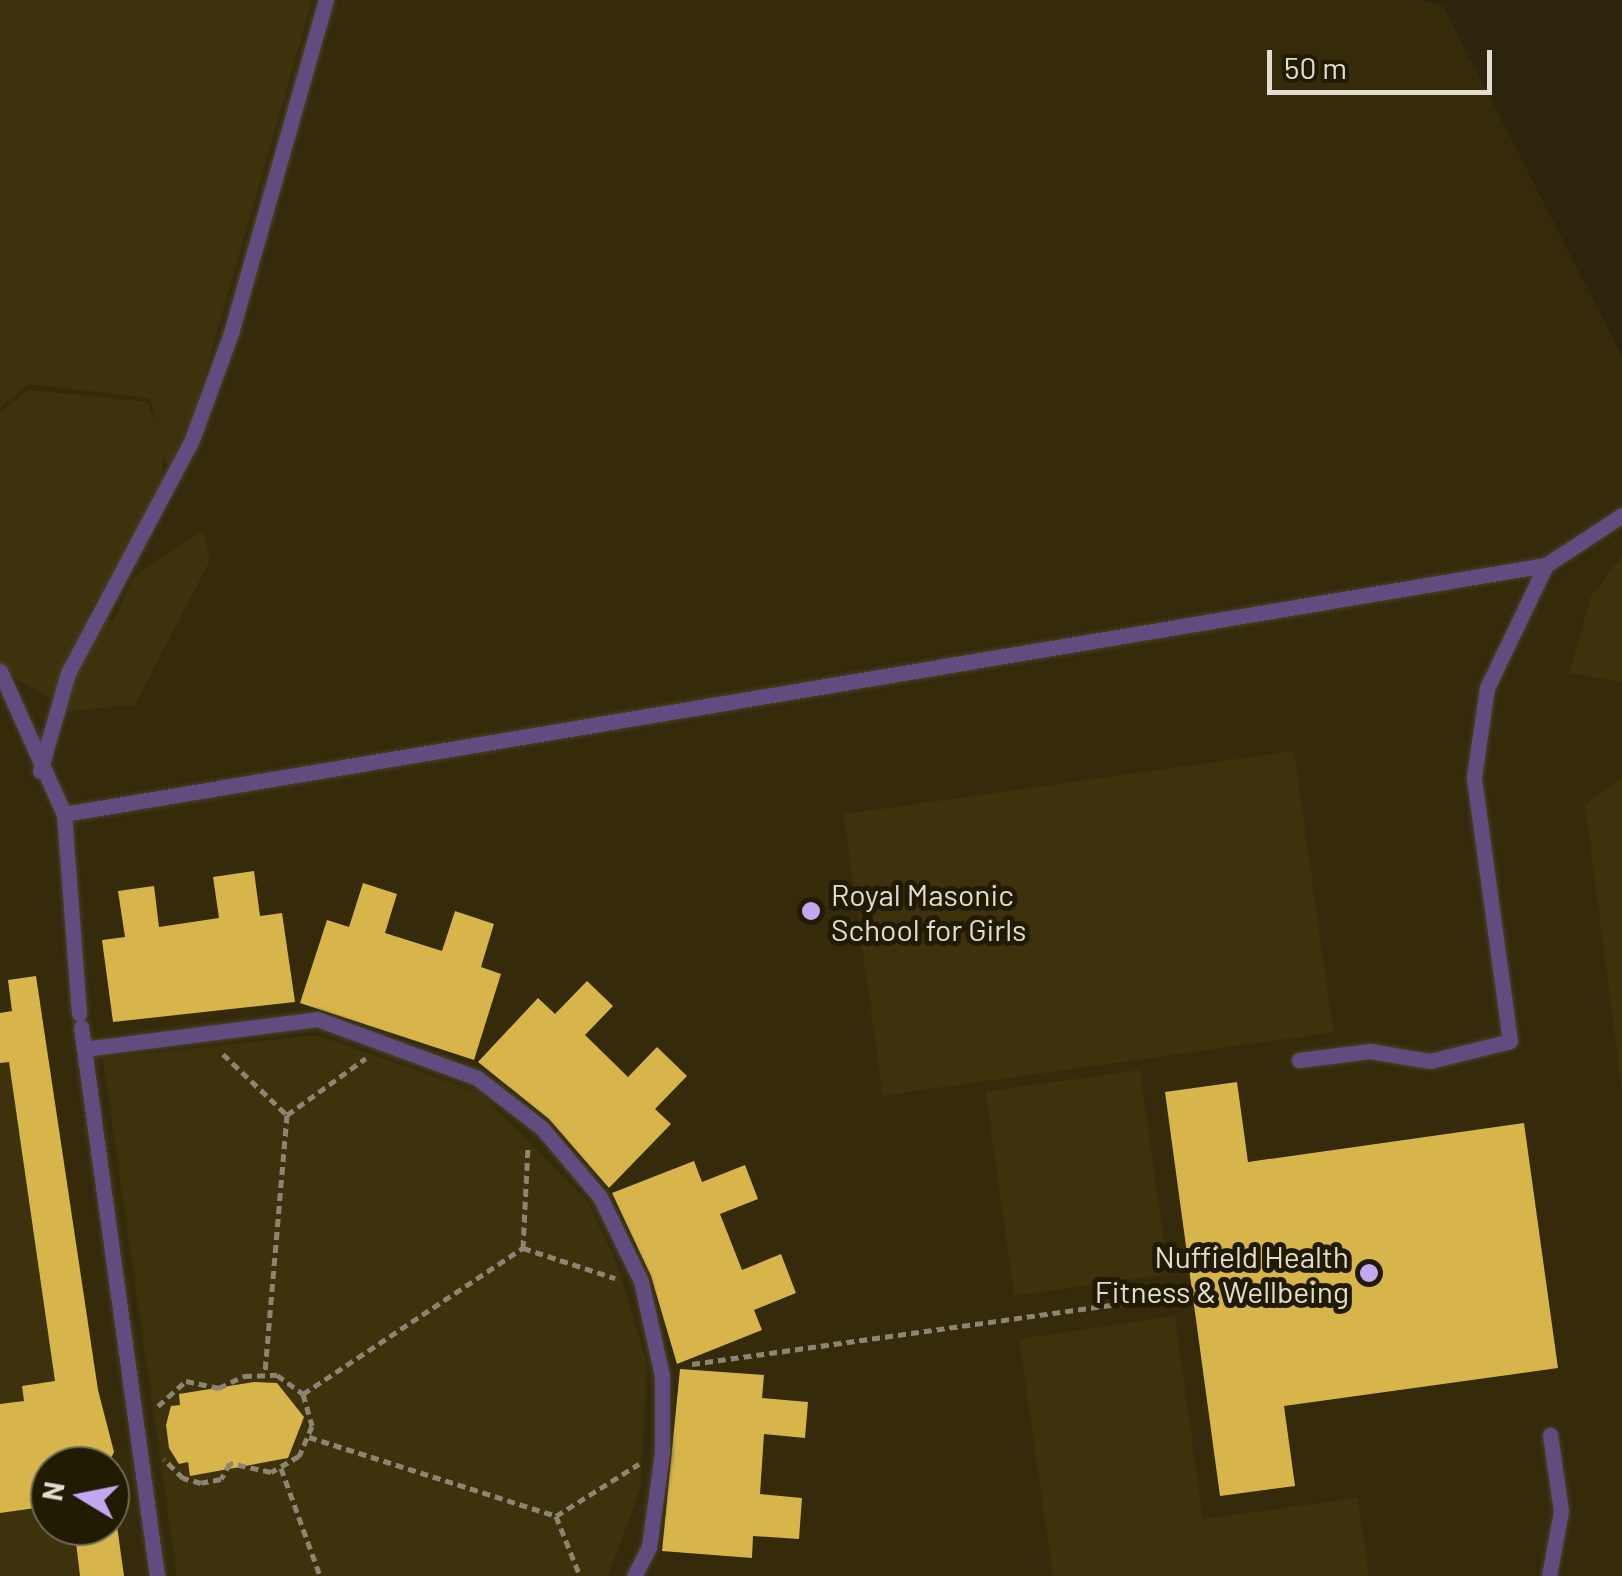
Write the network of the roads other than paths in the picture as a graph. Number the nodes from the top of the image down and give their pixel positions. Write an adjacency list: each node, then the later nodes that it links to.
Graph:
1 (326, 0): 5 (lane)
2 (1622, 515): 3 (lane)
3 (1546, 565): 6 (lane); 8 (lane)
4 (0, 671): 5 (lane)
5 (40, 772): 6 (lane)
6 (64, 814): 7 (lane)
7 (84, 1048): 10 (lane); 11 (lane)
8 (1299, 1060)
9 (1550, 1435): 12 (lane)
10 (156, 1576)
11 (634, 1576)
12 (1549, 1576)

